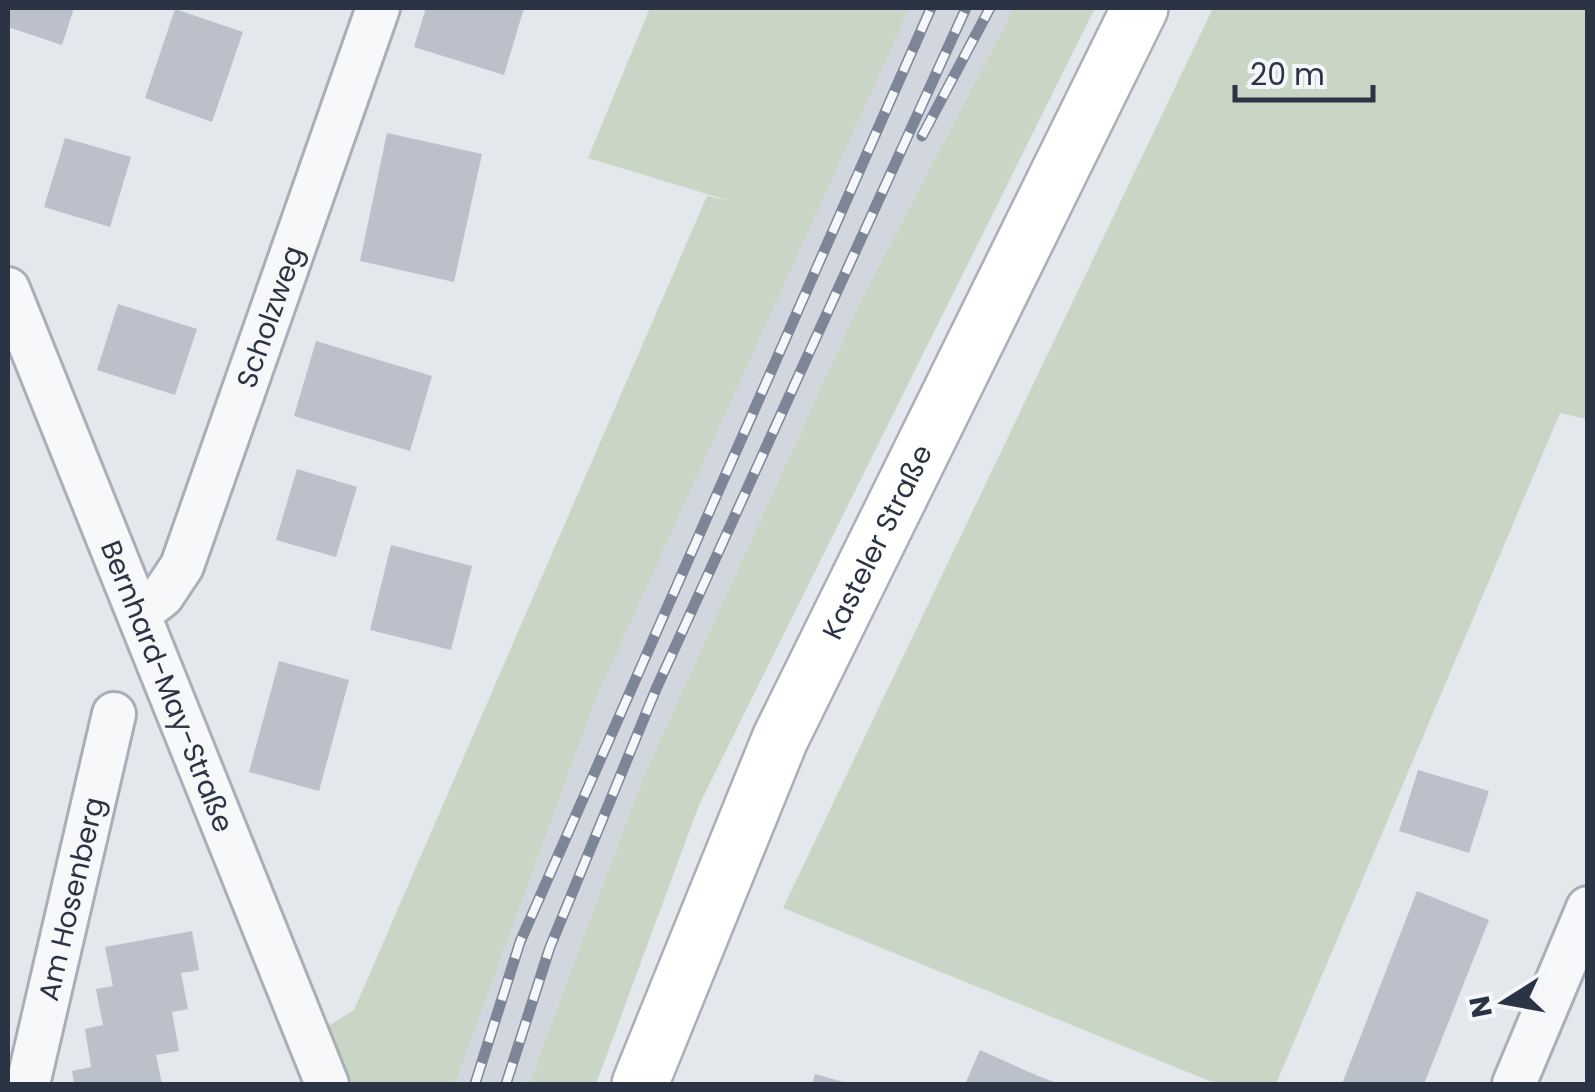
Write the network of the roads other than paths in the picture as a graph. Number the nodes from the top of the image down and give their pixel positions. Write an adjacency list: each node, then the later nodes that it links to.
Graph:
1 (378, 8): 4 (street, Scholzweg)
2 (1140, 8): 9 (main road, Kasteler Straße)
3 (8, 289): 4 (street, Bernhard-May-Straße)
4 (140, 613): 8 (street, Bernhard-May-Straße)
5 (114, 714): 7 (street, Am Hosenberg)
6 (1588, 908): 10 (street)
7 (28, 1084)
8 (327, 1084)
9 (640, 1084)
10 (1514, 1084)

